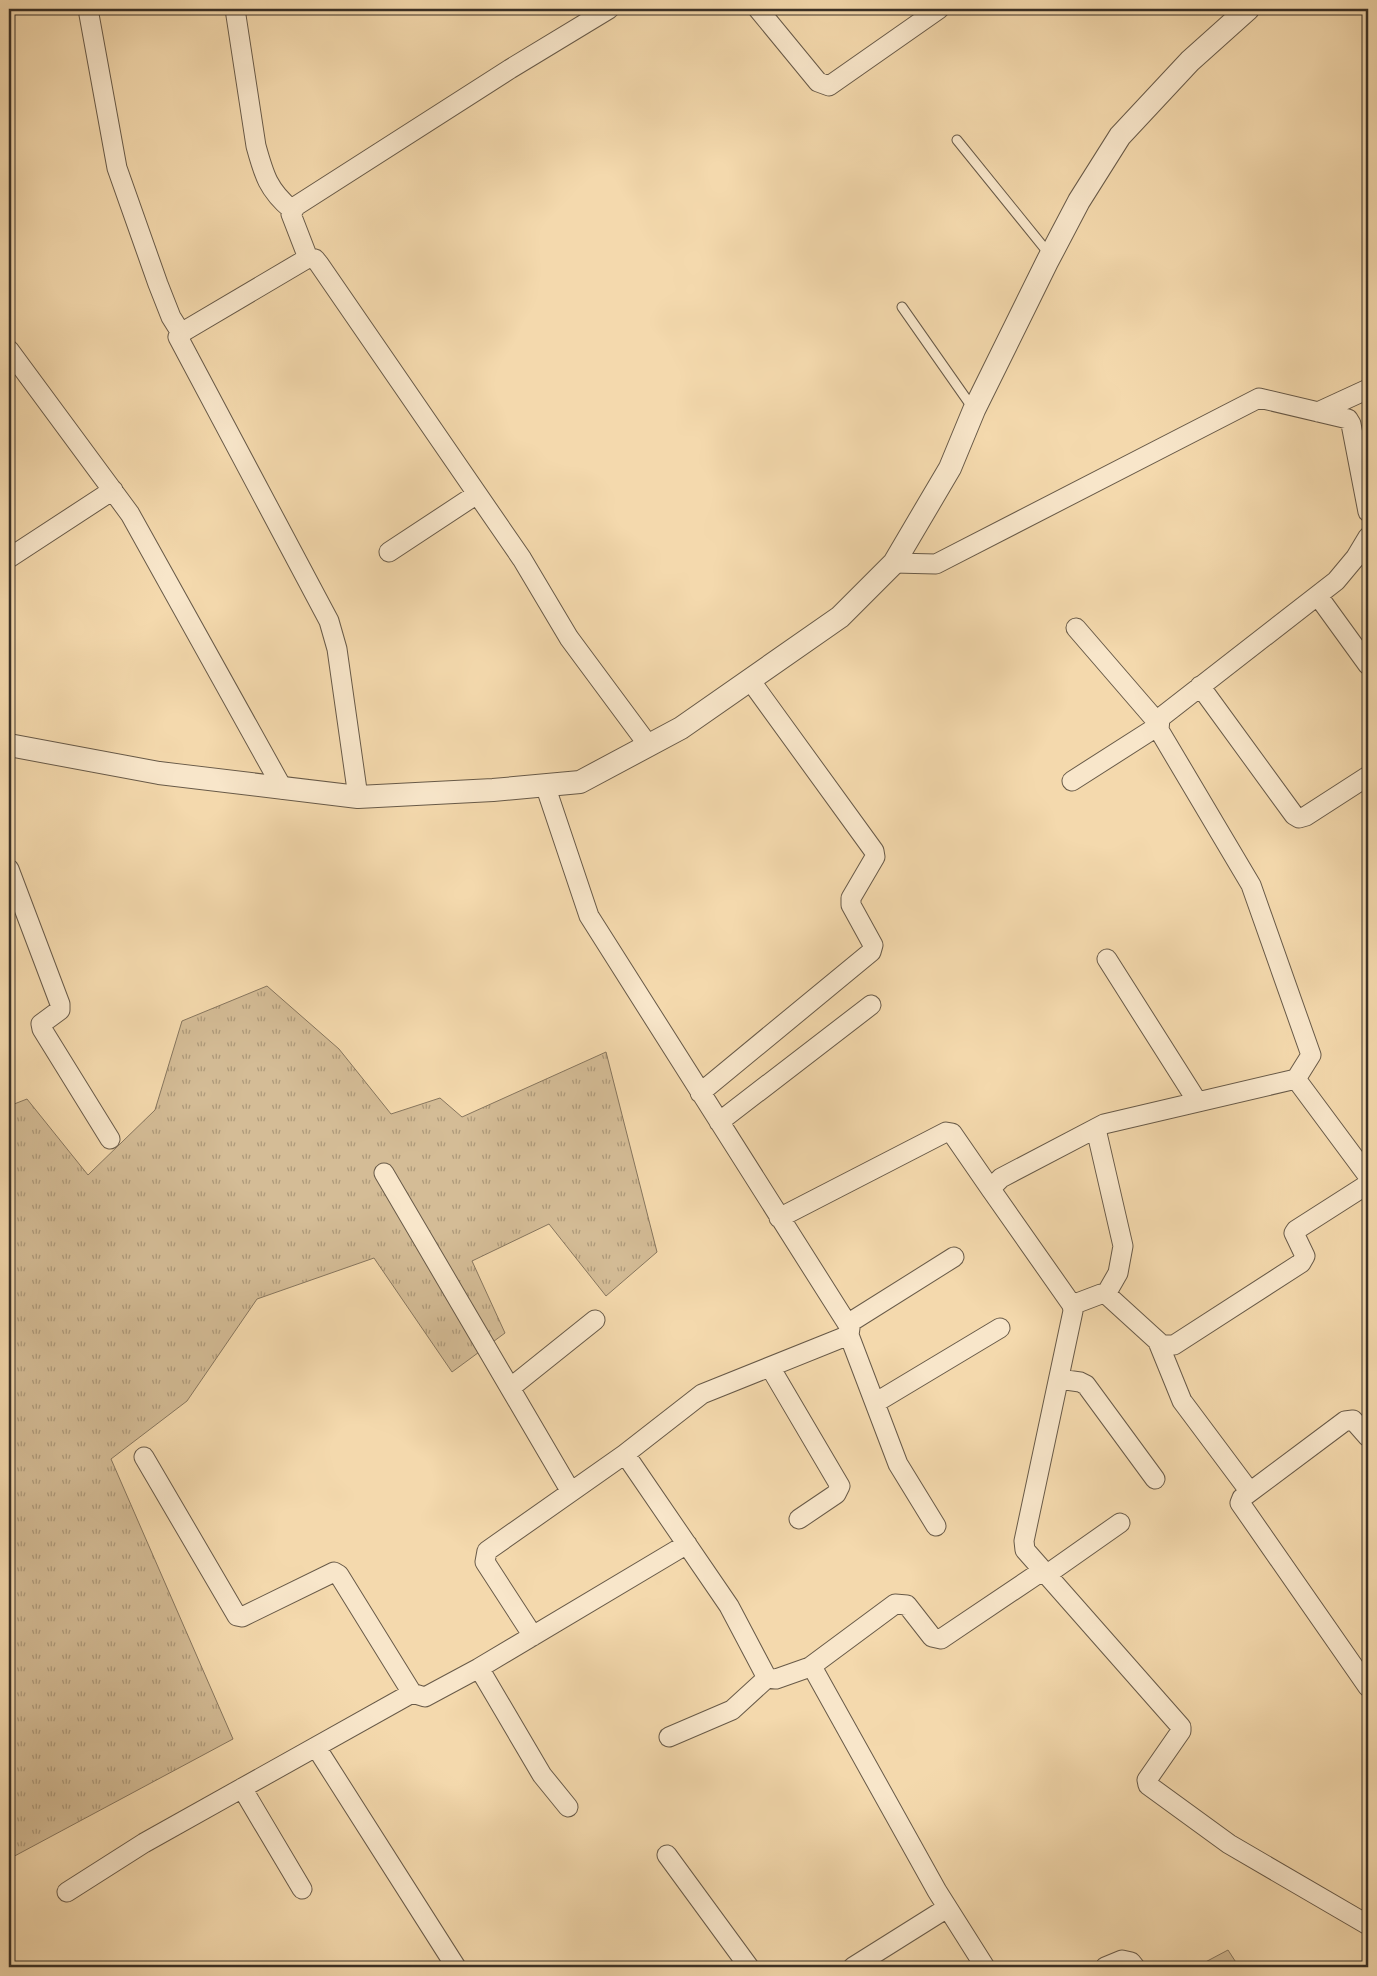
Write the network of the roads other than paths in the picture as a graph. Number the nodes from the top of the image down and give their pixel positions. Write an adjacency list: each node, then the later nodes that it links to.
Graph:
1 (88, 9): 12 (street)
2 (235, 9): 8 (street)
3 (608, 9): 8 (street)
4 (758, 9): 5 (street)
5 (940, 9)
6 (1248, 9): 9 (street)
7 (957, 140): 9 (lane)
8 (292, 210): 10 (street)
9 (1050, 256): 15 (street)
10 (308, 258): 12 (street); 18 (street)
11 (902, 307): 15 (lane)
12 (181, 333): 36 (street)
13 (9, 350): 17 (street)
14 (1368, 389): 16 (street)
15 (974, 410): 23 (street)
16 (1318, 412): 19 (street); 23 (street)
17 (113, 490): 22 (street); 35 (street)
18 (476, 494): 21 (street); 31 (street)
19 (1368, 512)
20 (1368, 537): 24 (street)
21 (389, 552)
22 (9, 558)
23 (894, 563): 27 (street)
24 (1318, 596): 26 (street); 28 (street)
25 (1076, 628): 29 (street)
26 (1368, 665)
27 (750, 680): 31 (street); 41 (street)
28 (1200, 686): 29 (street); 32 (street)
29 (1158, 725): 33 (street); 40 (street)
30 (9, 745): 35 (street)
31 (649, 746): 34 (street)
32 (1368, 776)
33 (1072, 781)
34 (544, 785): 36 (street); 41 (street)
35 (283, 789): 36 (street)
36 (358, 797)
37 (9, 869): 45 (street)
38 (1107, 959): 42 (street)
39 (871, 1005): 43 (street)
40 (1296, 1080): 42 (street); 47 (street)
41 (700, 1093): 43 (street)
42 (1197, 1101): 44 (street)
43 (719, 1122): 50 (street)
44 (1096, 1129): 49 (street); 52 (street)
45 (110, 1139)
46 (384, 1173): 60 (street)
47 (1368, 1176)
48 (1368, 1184): 57 (street)
49 (992, 1191): 50 (street); 53 (street)
50 (779, 1218): 56 (street)
51 (954, 1257): 56 (street)
52 (1106, 1294): 53 (street); 57 (street)
53 (1072, 1305): 59 (street)
54 (595, 1320): 60 (street)
55 (1000, 1328): 61 (street)
56 (849, 1329): 58 (street); 61 (street)
57 (1158, 1342): 67 (street)
58 (770, 1367): 63 (street); 68 (street)
59 (1060, 1379): 65 (street); 72 (street)
60 (510, 1388): 66 (street)
61 (875, 1403): 70 (street)
62 (1368, 1437): 67 (street)
63 (625, 1454): 66 (street); 71 (street)
64 (144, 1456): 78 (street)
65 (1155, 1479)
66 (571, 1492): 73 (street)
67 (1250, 1492): 77 (street)
68 (799, 1519)
69 (1120, 1523): 72 (street)
70 (936, 1526)
71 (687, 1544): 73 (street); 76 (street)
72 (1044, 1573): 74 (street); 87 (street)
73 (533, 1636): 75 (street)
74 (810, 1667): 76 (street); 86 (street)
75 (479, 1668): 78 (street); 82 (street)
76 (767, 1678): 79 (street)
77 (1368, 1687)
78 (412, 1693): 80 (street)
79 (669, 1737)
80 (316, 1747): 81 (street); 88 (street)
81 (242, 1788): 84 (street); 85 (street)
82 (568, 1807)
83 (667, 1856): 89 (street)
84 (302, 1889)
85 (67, 1892)
86 (948, 1908): 90 (street); 91 (street)
87 (1368, 1926)
88 (456, 1967)
89 (750, 1967)
90 (853, 1967)
91 (985, 1967)
92 (1105, 1967): 93 (street)
93 (1135, 1967)

